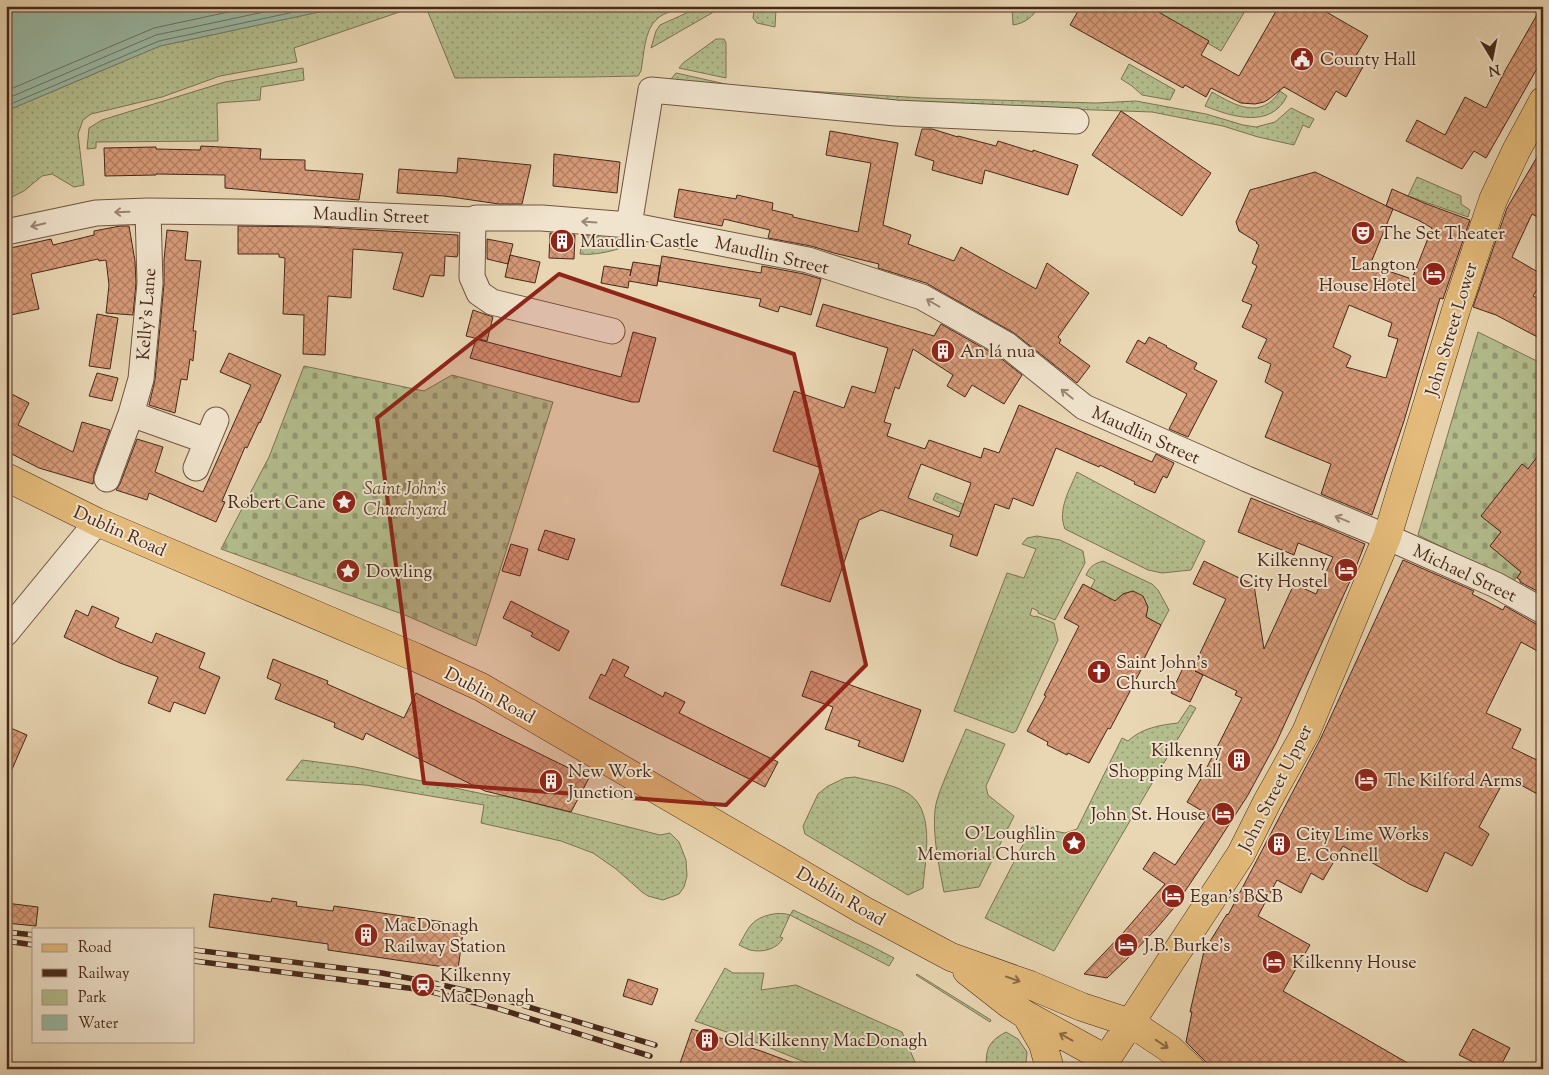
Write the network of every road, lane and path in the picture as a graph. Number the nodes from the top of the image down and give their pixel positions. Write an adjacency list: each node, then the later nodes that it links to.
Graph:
1 (1543, 101): 13 (main road, John Street Lower)
2 (1076, 121): 5 (street)
3 (148, 211): 4 (street, Maudlin Street); 6 (street, Maudlin Street, one-way to 6); 8 (street, Kelly's Lane)
4 (473, 220): 5 (street, Maudlin Street, one-way to 4); 7 (street)
5 (629, 225): 13 (street, Maudlin Street, one-way to 5)
6 (6, 232)
7 (612, 332)
8 (131, 414): 9 (street); 11 (street, Kelly's Lane)
9 (196, 468)
10 (6, 477): 12 (main road, Dublin Road)
11 (107, 479)
12 (97, 522): 15 (street); 16 (main road, Dublin Road)
13 (1387, 537): 14 (street, Michael Street); 18 (main road, John Street Upper)
14 (1543, 611)
15 (6, 633)
16 (951, 958): 17 (main road, Dublin Road); 18 (main road, Dublin Road, one-way to 18)
17 (1026, 1015): 19 (main road, Dublin Road, one-way to 17); 20 (main road)
18 (1131, 1023): 19 (main road, John Street Upper); 21 (main road, Dublin Road, one-way to 21)
19 (1103, 1064)
20 (1050, 1069)
21 (1191, 1069)

